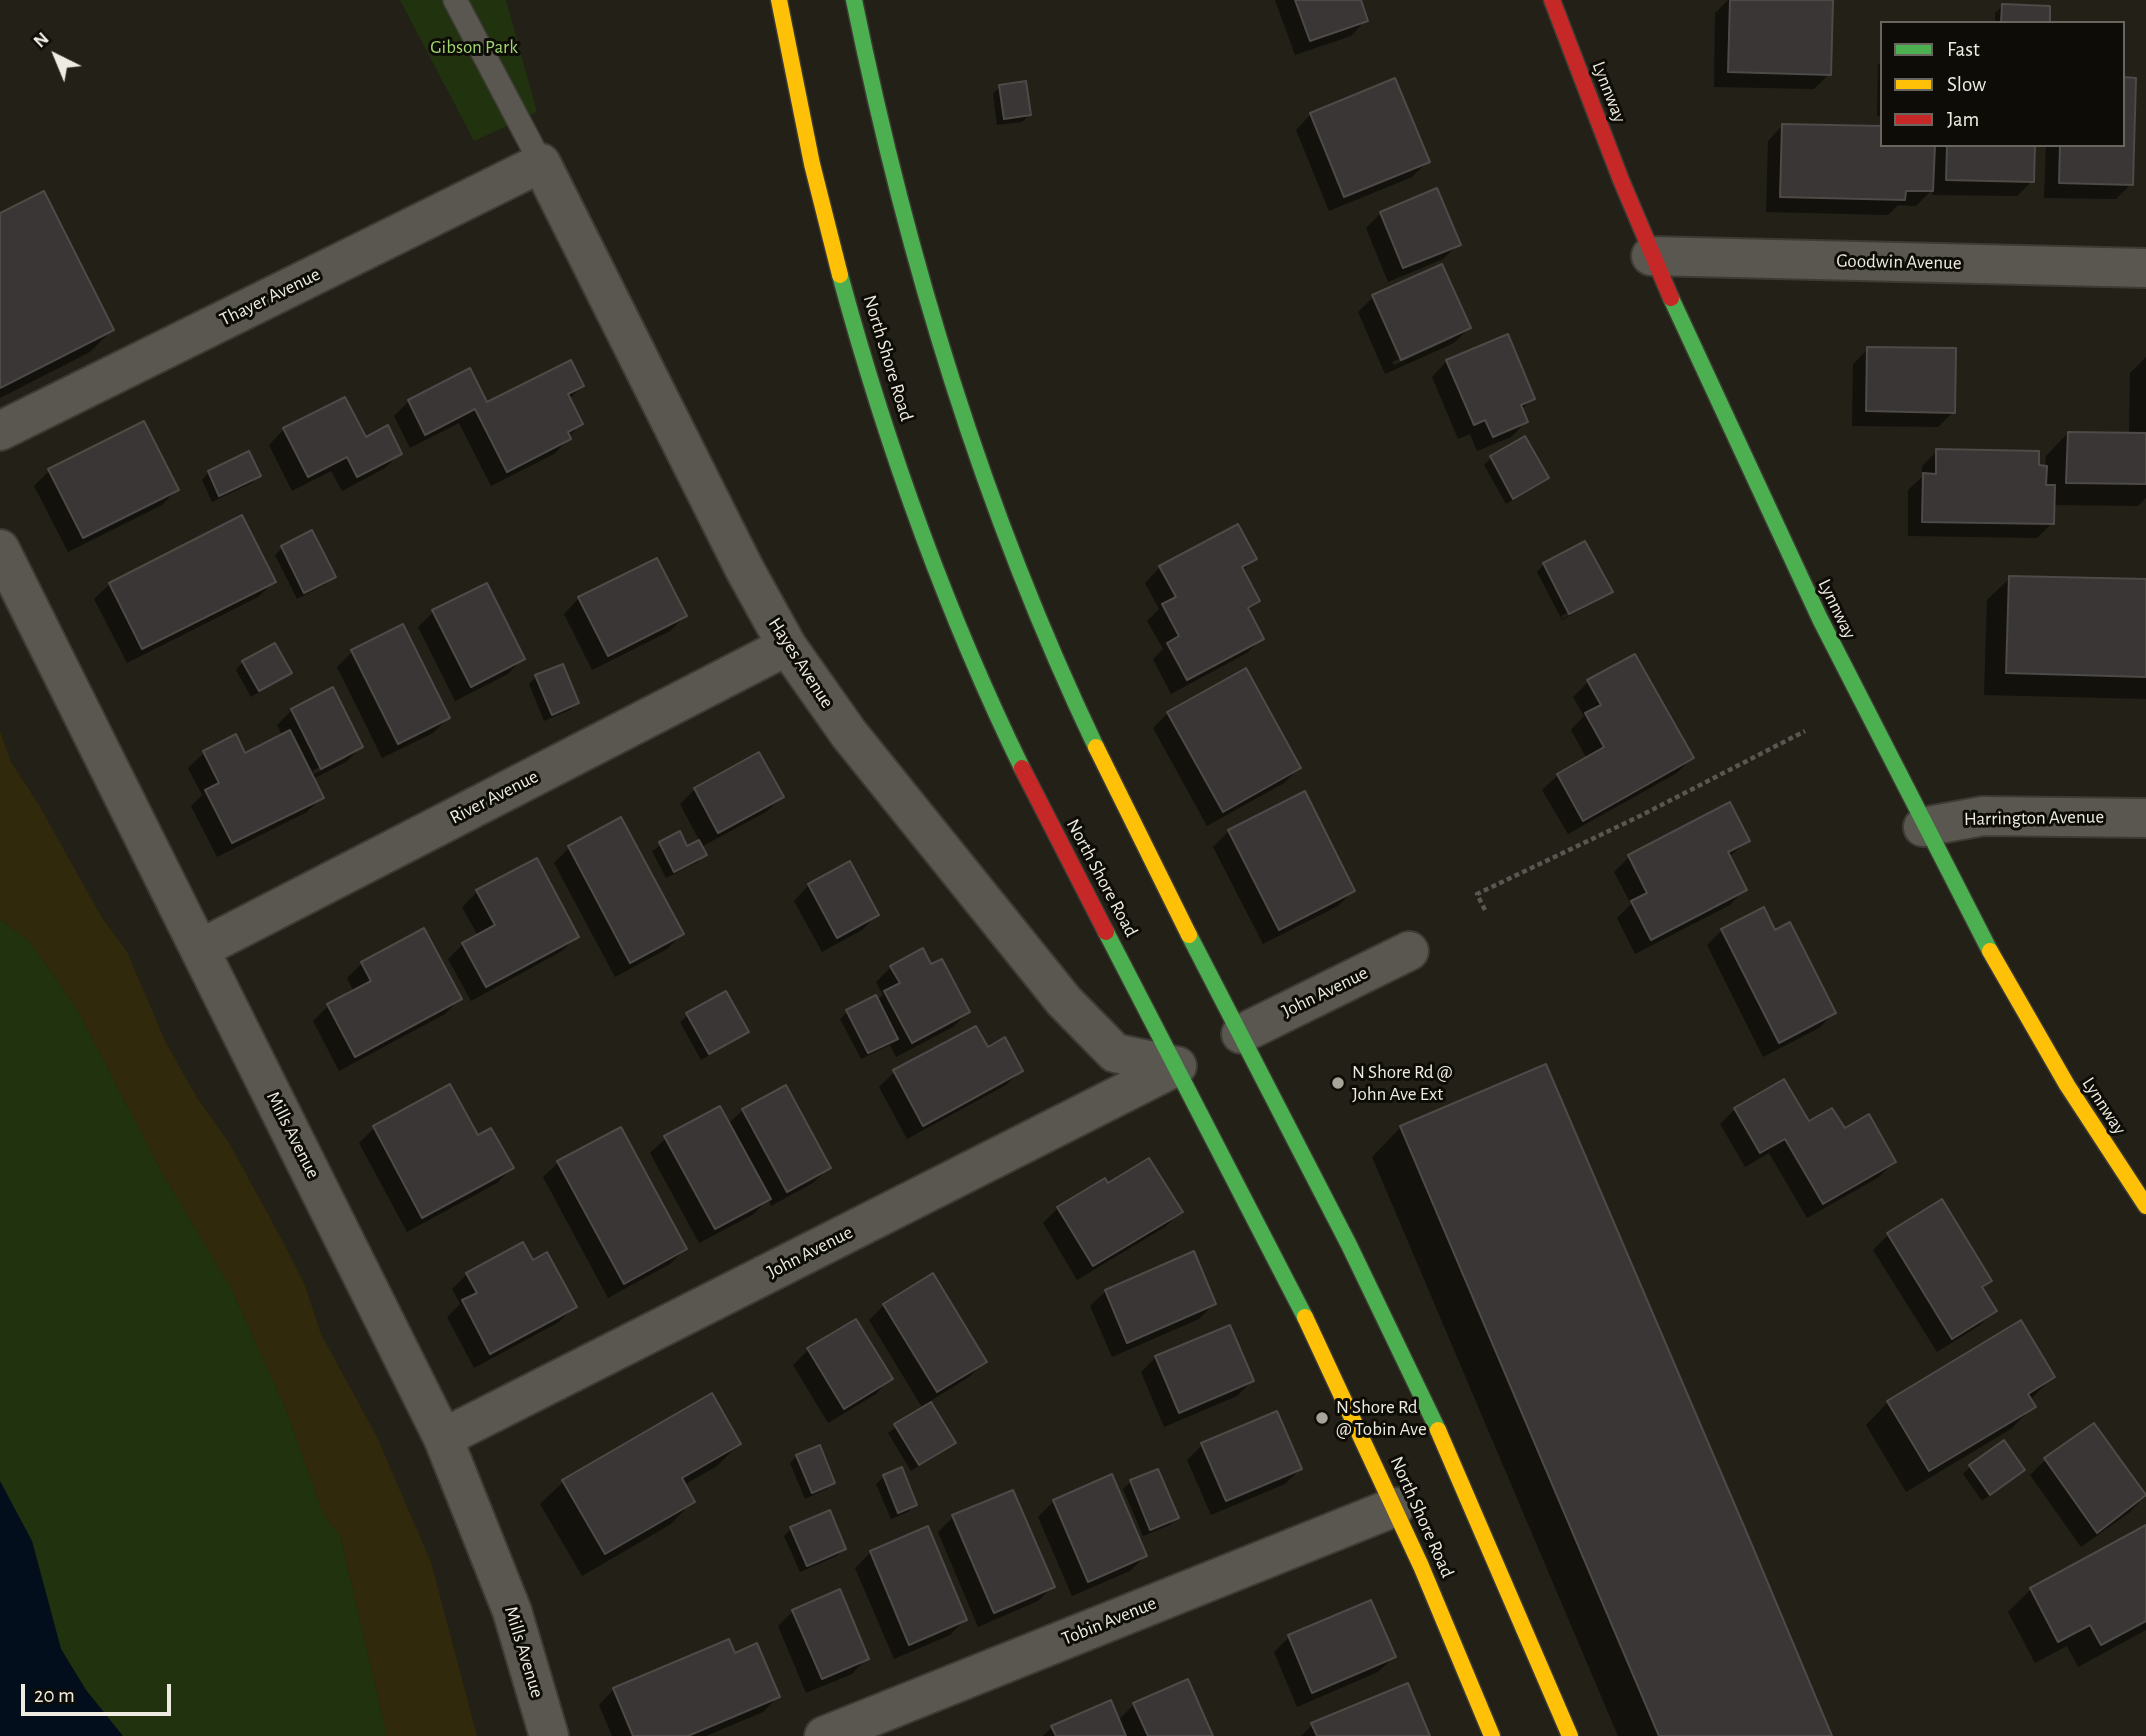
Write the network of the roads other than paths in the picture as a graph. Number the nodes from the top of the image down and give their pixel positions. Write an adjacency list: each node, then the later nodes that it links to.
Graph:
1 (455, 0): 5 (lane)
2 (779, 0): 16 (main road, North Shore Road)
3 (854, 0): 15 (main road)
4 (1552, 0): 6 (main road, Lynnway)
5 (541, 163): 8 (street, Thayer Avenue); 10 (street, Hayes Avenue)
6 (1651, 256): 7 (street, Goodwin Avenue); 12 (main road, Lynnway)
7 (2146, 268)
8 (0, 431)
9 (0, 549): 13 (street, Mills Avenue)
10 (788, 646): 13 (street, River Avenue); 16 (street, Hayes Avenue)
11 (2146, 818): 12 (street, Harrington Avenue)
12 (1923, 827): 17 (main road, Lynnway)
13 (200, 949): 18 (street, Mills Avenue)
14 (1409, 951): 15 (street, John Avenue)
15 (1241, 1034): 23 (main road)
16 (1177, 1066): 18 (street, John Avenue); 19 (main road, North Shore Road)
17 (2146, 1206)
18 (443, 1438): 20 (street, Mills Avenue)
19 (1395, 1507): 21 (street, Tobin Avenue); 22 (main road, North Shore Road)
20 (549, 1736)
21 (824, 1736)
22 (1492, 1736)
23 (1570, 1736)

